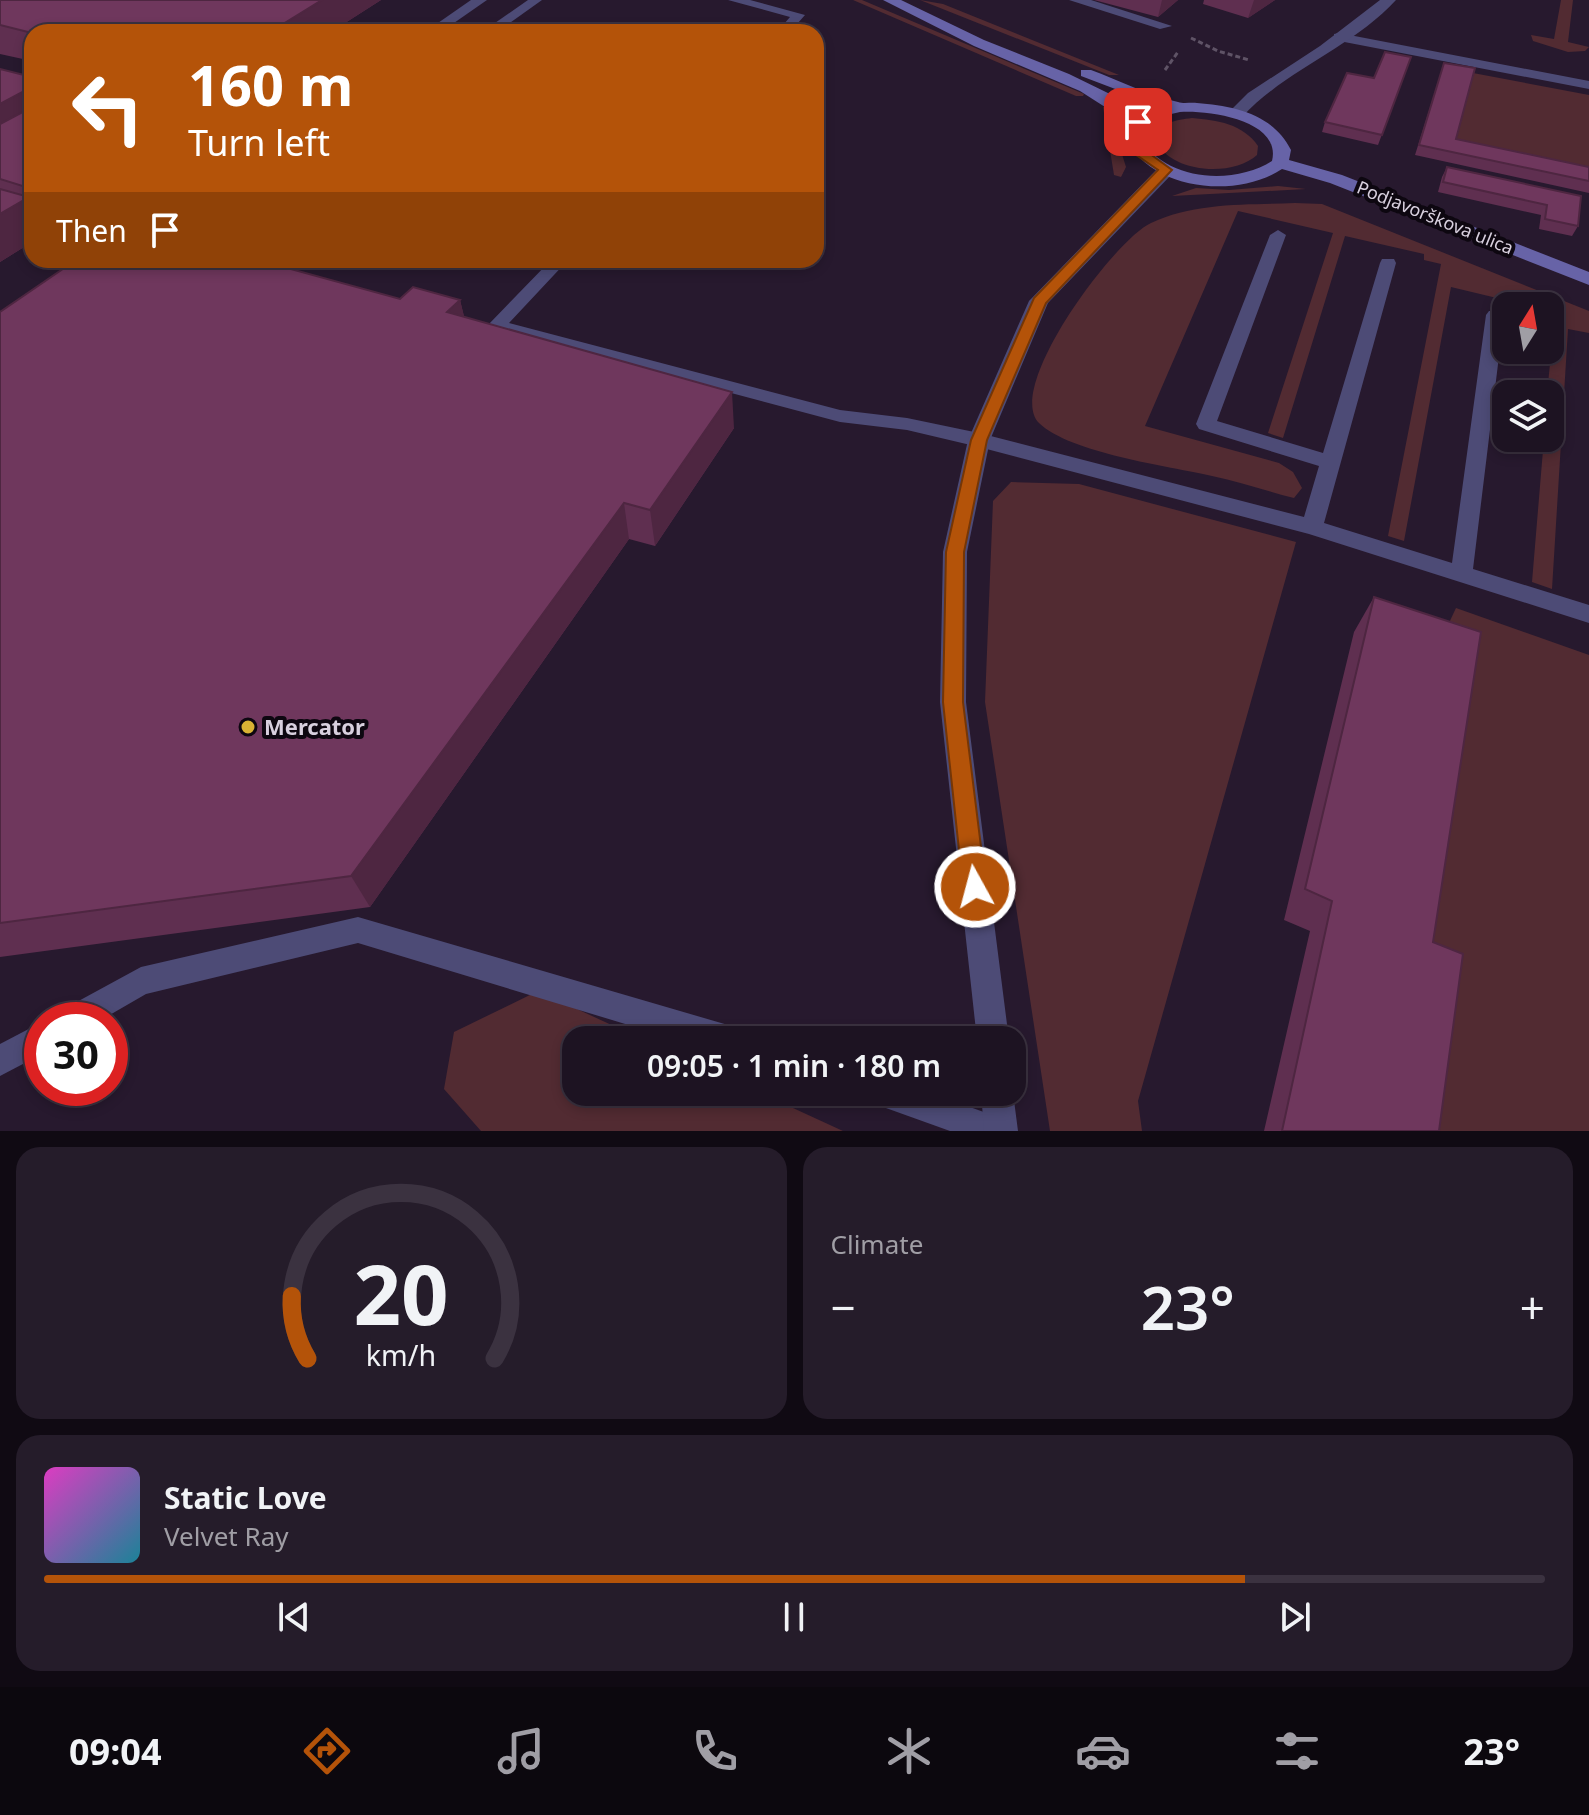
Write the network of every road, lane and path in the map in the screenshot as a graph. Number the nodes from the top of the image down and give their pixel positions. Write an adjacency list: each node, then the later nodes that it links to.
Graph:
1 (480, 0): 8 (street)
2 (536, 0): 9 (lane)
3 (734, 0): 10 (lane)
4 (890, 0): 7 (street)
5 (1076, 0): 11 (street)
6 (1389, 0): 13 (street)
7 (926, 15): 17 (street); 19 (street)
8 (444, 24)
9 (500, 24)
10 (791, 24)
11 (1165, 26): 12 (path)
12 (1189, 37): 14 (path); 15 (path)
13 (1339, 37): 16 (lane); 18 (street)
14 (1254, 62)
15 (1162, 75)
16 (1589, 85)
17 (1179, 108): 18 (street); 19 (street)
18 (1236, 114): 20 (street)
19 (1138, 122): 21 (street)
20 (1280, 163): 21 (street); 25 (street, Podjavorškova ulica)
21 (1166, 170): 27 (street)
22 (1278, 235): 28 (lane)
23 (1388, 263): 28 (lane)
24 (552, 268): 27 (lane)
25 (1589, 279)
26 (1492, 338): 30 (lane)
27 (979, 440): 29 (lane); 34 (street)
28 (1330, 462): 29 (lane)
29 (1312, 527): 30 (lane)
30 (1461, 574): 31 (lane)
31 (1589, 614)
32 (104, 1002): 33 (lane)
33 (681, 1026)
34 (991, 1026)
35 (24, 1047): 36 (lane)
36 (0, 1061)
37 (924, 1106): 39 (lane)
38 (998, 1106): 39 (street)
39 (998, 1131)

